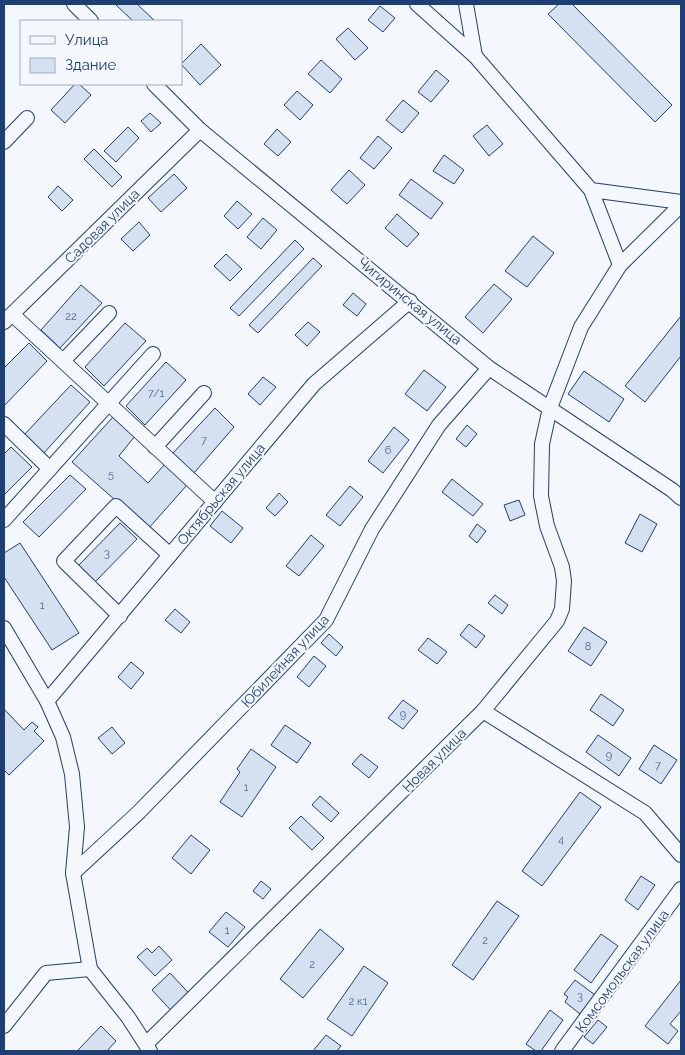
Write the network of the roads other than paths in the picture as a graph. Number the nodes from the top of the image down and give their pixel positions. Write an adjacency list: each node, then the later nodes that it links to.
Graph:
1 (74, 4): 4 (street)
2 (417, 4): 5 (street)
3 (466, 4): 5 (street)
4 (90, 20)
5 (475, 56): 10 (street)
6 (155, 85): 8 (street, Чигиринская улица)
7 (27, 118): 9 (street)
8 (200, 130): 13 (street, Чигиринская улица); 15 (street, Садовая улица)
9 (4, 142)
10 (591, 190): 11 (street); 12 (street)
11 (681, 203): 12 (street, Новая улица)
12 (620, 265): 21 (street, Новая улица)
13 (410, 301): 18 (street, Чигиринская улица); 26 (street, Октябрьская улица)
14 (109, 313): 17 (street)
15 (8, 318): 17 (street)
16 (153, 354): 20 (street)
17 (63, 362): 20 (street)
18 (489, 368): 21 (street, Чигиринская улица); 34 (street, Юбилейная улица)
19 (204, 394): 23 (street)
20 (108, 403): 23 (street); 24 (street)
21 (550, 408): 25 (street, Чигиринская улица); 32 (street, Новая улица)
22 (4, 424): 24 (street)
23 (155, 447): 26 (street)
24 (50, 469): 27 (street)
25 (681, 498)
26 (215, 502): 28 (street, Октябрьская улица)
27 (4, 520)
28 (170, 555): 29 (street, Октябрьская улица); 29 (street)
29 (120, 616): 31 (street, Октябрьская улица)
30 (4, 628): 31 (street)
31 (47, 701): 34 (street)
32 (484, 711): 33 (street); 38 (street, Новая улица)
33 (680, 848)
34 (73, 873): 36 (street)
35 (681, 889): 39 (street, Комсомольская улица)
36 (90, 969): 37 (street); 38 (street)
37 (4, 1026)
38 (148, 1048)
39 (562, 1051)

